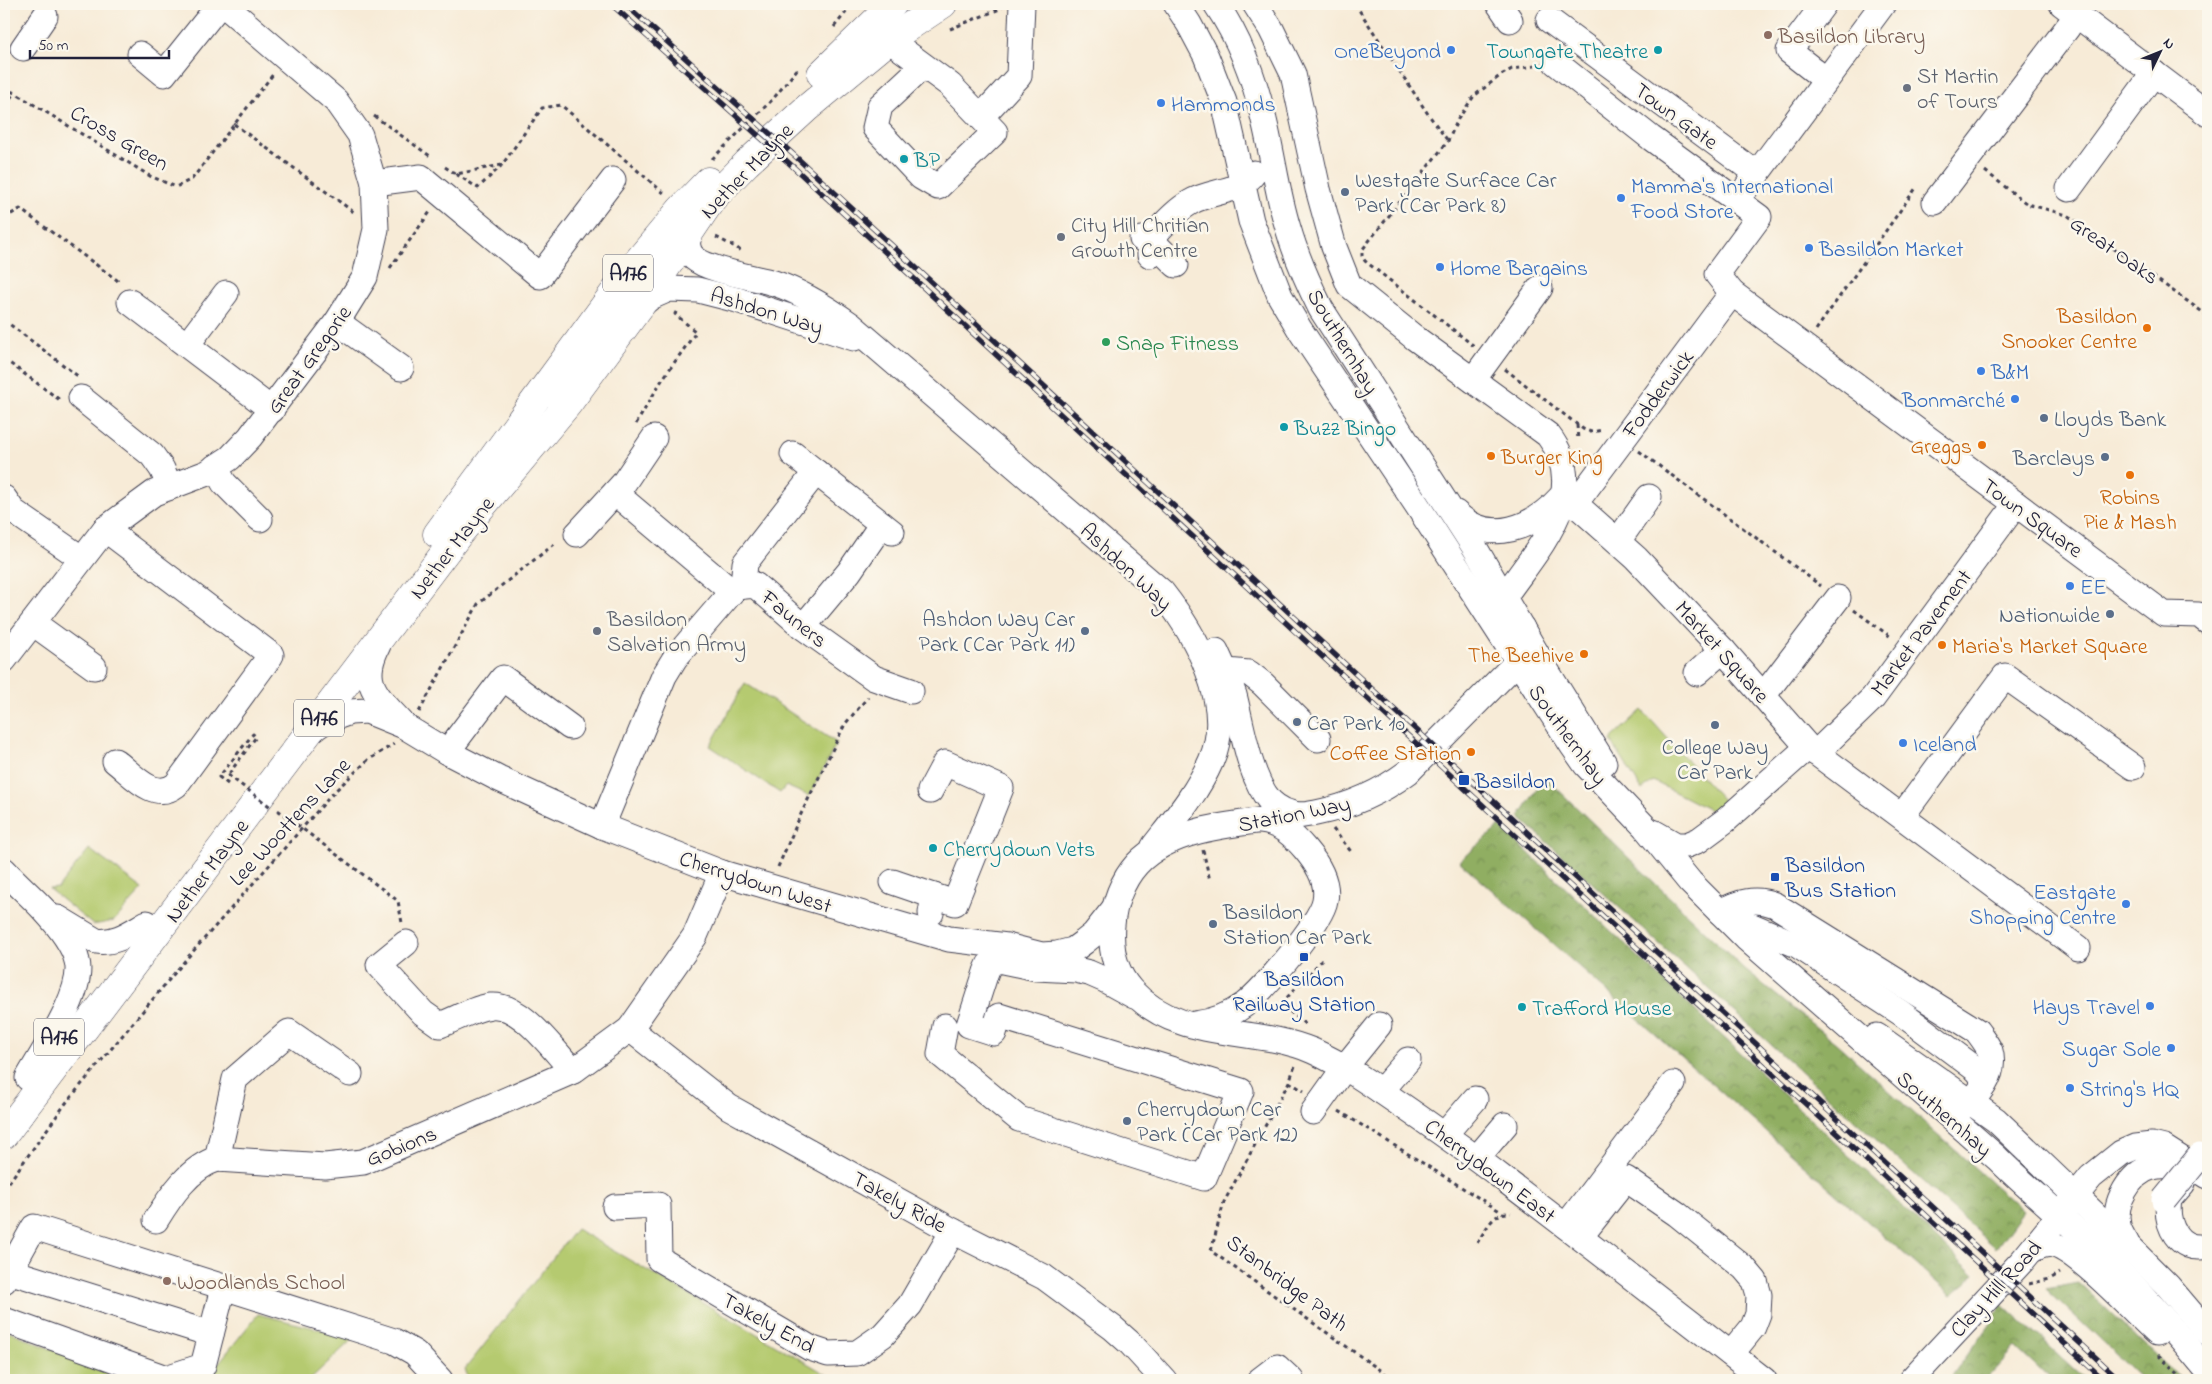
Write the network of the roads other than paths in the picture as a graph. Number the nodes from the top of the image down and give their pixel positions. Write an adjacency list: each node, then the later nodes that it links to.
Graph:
1 (222, 4): 17 (street); 26 (street, Great Gregorie)
2 (893, 4): 47 (main road, Nether Mayne / A176)
3 (943, 4): 15 (main road, Nether Mayne / A176)
4 (1176, 4): 27 (street, Southernhay)
5 (1216, 4): 13 (street, Southernhay)
6 (1255, 4): 44 (street)
7 (1824, 4): 21 (street)
8 (1883, 4): 21 (street)
9 (2062, 4): 20 (street)
10 (1015, 5): 23 (street)
11 (43, 8): 16 (street)
12 (1549, 20): 24 (street, Town Gate)
13 (1229, 26): 27 (street, Southernhay); 57 (street, Southernhay)
14 (2068, 28): 30 (street)
15 (889, 40): 19 (street); 31 (main road, Nether Mayne / A176)
16 (23, 48)
17 (140, 54)
18 (1556, 63): 29 (street, Town Gate)
19 (923, 66): 23 (street); 23 (street)
20 (2154, 73): 22 (street); 28 (street)
21 (1826, 80): 24 (street)
22 (2208, 114)
23 (981, 117)
24 (1757, 174): 29 (street)
25 (613, 180): 26 (street)
26 (374, 183): 40 (street, Great Gregorie)
27 (1243, 185): 33 (street); 66 (street, Southernhay)
28 (2069, 189)
29 (1737, 202): 37 (street, Town Gate)
30 (1935, 202)
31 (691, 230): 32 (main road, Nether Mayne / A176); 34 (street, Ashdon Way)
32 (670, 262): 34 (street, Ashdon Way); 39 (main road, Nether Mayne / A176); 47 (street)
33 (1176, 265)
34 (708, 266): 42 (street, Ashdon Way)
35 (1540, 288): 44 (street)
36 (226, 293): 41 (street)
37 (1732, 294): 54 (street, Fodderwick); 58 (street, Town Square)
38 (130, 302): 41 (street)
39 (641, 305): 42 (street, Ashdon Way); 73 (main road, Nether Mayne / A176)
40 (337, 322): 43 (street); 46 (street, Great Gregorie)
41 (187, 345): 46 (street)
42 (891, 359): 65 (street, Ashdon Way)
43 (401, 368)
44 (1472, 380): 54 (street)
45 (76, 394): 52 (street)
46 (272, 410): 50 (street, Great Gregorie)
47 (529, 412): 105 (main road, Nether Mayne / A176)
48 (643, 434): 53 (street)
49 (793, 454): 51 (street)
50 (216, 467): 52 (street, Great Gregorie); 59 (street)
51 (816, 472): 64 (street); 71 (street)
52 (170, 487): 60 (street, Great Gregorie)
53 (615, 493): 61 (street); 64 (street)
54 (1573, 493): 57 (street, Fodderwick); 62 (street, Market Square); 67 (street, Fodderwick)
55 (1650, 497): 62 (street)
56 (4, 498): 63 (street)
57 (1446, 502): 67 (street, Southernhay)
58 (2016, 504): 69 (street, Town Square); 87 (street, Market Pavement)
59 (260, 519)
60 (105, 528): 63 (street, Great Gregorie); 89 (street)
61 (571, 535)
62 (1618, 541): 74 (street, Market Square)
63 (81, 558): 70 (street, Great Gregorie)
64 (737, 588): 71 (street, Fauners); 95 (street, Fauners)
65 (1162, 592): 79 (street); 97 (street, Ashdon Way)
66 (1472, 592): 67 (street); 76 (street, Southernhay)
67 (1504, 597): 72 (street, Southernhay)
68 (1838, 598): 82 (street)
69 (2208, 622)
70 (33, 623): 75 (street, Great Gregorie); 77 (street)
71 (803, 628): 81 (street, Fauners)
72 (1522, 628): 76 (street, Southernhay); 78 (street, Southernhay)
73 (387, 629): 84 (street, Cherrydown West); 85 (main road, Nether Mayne / A176)
74 (1722, 650): 80 (street); 82 (street, Market Square)
75 (4, 660)
76 (1517, 662): 78 (street, Southernhay); 92 (street, Station Way); 96 (street, Southernhay)
77 (94, 667)
78 (1545, 668): 96 (street, Southernhay)
79 (1226, 671): 86 (street); 92 (street)
80 (1697, 673)
81 (911, 691)
82 (1763, 696): 87 (street, Market Square)
83 (570, 727): 88 (street)
84 (406, 729): 85 (street, Cherrydown West); 88 (street, Cherrydown West)
85 (309, 732): 129 (main road, Nether Mayne / A176)
86 (1318, 739)
87 (1812, 750): 93 (street, Market Square); 96 (street, Market Pavement)
88 (447, 752): 95 (street, Cherrydown West)
89 (115, 761)
90 (2133, 766): 93 (street)
91 (930, 791): 101 (street)
92 (1301, 815): 94 (street, Station Way)
93 (1902, 816): 108 (street, Market Square)
94 (1258, 821): 97 (street, Station Way); 112 (street)
95 (602, 826): 99 (street, Cherrydown West)
96 (1645, 827): 104 (street, Southernhay)
97 (1144, 858): 102 (street, Cherrydown East)
98 (4, 870): 103 (street)
99 (722, 873): 106 (street, Cherrydown West); 114 (street, Gobions)
100 (893, 882): 101 (street)
101 (934, 896): 106 (street)
102 (1114, 910): 106 (street, Cherrydown West); 110 (street, Cherrydown East)
103 (44, 911): 105 (street); 119 (street)
104 (1720, 912): 109 (street, Southernhay); 122 (street)
105 (147, 923): 119 (main road, Nether Mayne / A176)
106 (927, 932)
107 (406, 943): 117 (street)
108 (2078, 948)
109 (1792, 979): 122 (street, Southernhay); 124 (street, Southernhay)
110 (1142, 1002): 111 (street); 112 (street, Cherrydown East)
111 (945, 1026)
112 (1188, 1026): 116 (street, Cherrydown East)
113 (1379, 1026): 116 (street)
114 (630, 1029): 117 (street, Gobions); 137 (street, Takely Ride)
115 (1408, 1060): 121 (street)
116 (1345, 1067): 121 (street, Cherrydown East); 125 (street)
117 (573, 1071): 131 (street, Gobions)
118 (350, 1074): 131 (street)
119 (28, 1078): 126 (main road, Nether Mayne / A176)
120 (1673, 1084): 138 (street)
121 (1381, 1091): 128 (street, Cherrydown East)
122 (1978, 1093): 124 (street); 133 (street, Southernhay)
123 (1475, 1099): 128 (street)
124 (1934, 1104): 135 (street, Southernhay)
125 (1317, 1106)
126 (4, 1111)
127 (1505, 1124): 130 (street)
128 (1445, 1134): 130 (street, Cherrydown East)
129 (4, 1135)
130 (1476, 1158): 138 (street, Cherrydown East)
131 (217, 1159): 136 (street)
132 (2206, 1172): 133 (street, Clay Hill Road); 139 (street); 140 (street); 143 (street, bridge)
133 (2077, 1195): 135 (street, Clay Hill Road); 140 (street, Southernhay); 141 (street, Southernhay)
134 (615, 1207): 137 (street, Takely End)
135 (2060, 1217): 141 (street, Southernhay); 142 (street, Clay Hill Road)
136 (156, 1220)
137 (953, 1231): 153 (street, Takely Ride)
138 (1573, 1231): 150 (street, Cherrydown East); 150 (street)
139 (2208, 1246)
140 (2129, 1247): 146 (street, Southernhay)
141 (2096, 1249): 151 (street, Southernhay)
142 (2032, 1250): 149 (street, Clay Hill Road); 159 (street)
143 (2208, 1254)
144 (7, 1276): 145 (street); 148 (street)
145 (223, 1288): 148 (street); 152 (street)
146 (2203, 1317)
147 (4, 1320): 148 (street)
148 (212, 1334)
149 (1950, 1337): 157 (street, Clay Hill Road); 158 (street)
150 (1731, 1354): 156 (street, Cherrydown East)
151 (2208, 1371)
152 (440, 1380)
153 (1164, 1380)
154 (1260, 1380): 155 (street)
155 (1291, 1380)
156 (1764, 1380)
157 (1911, 1380)
158 (1937, 1380)
159 (2208, 1380)

